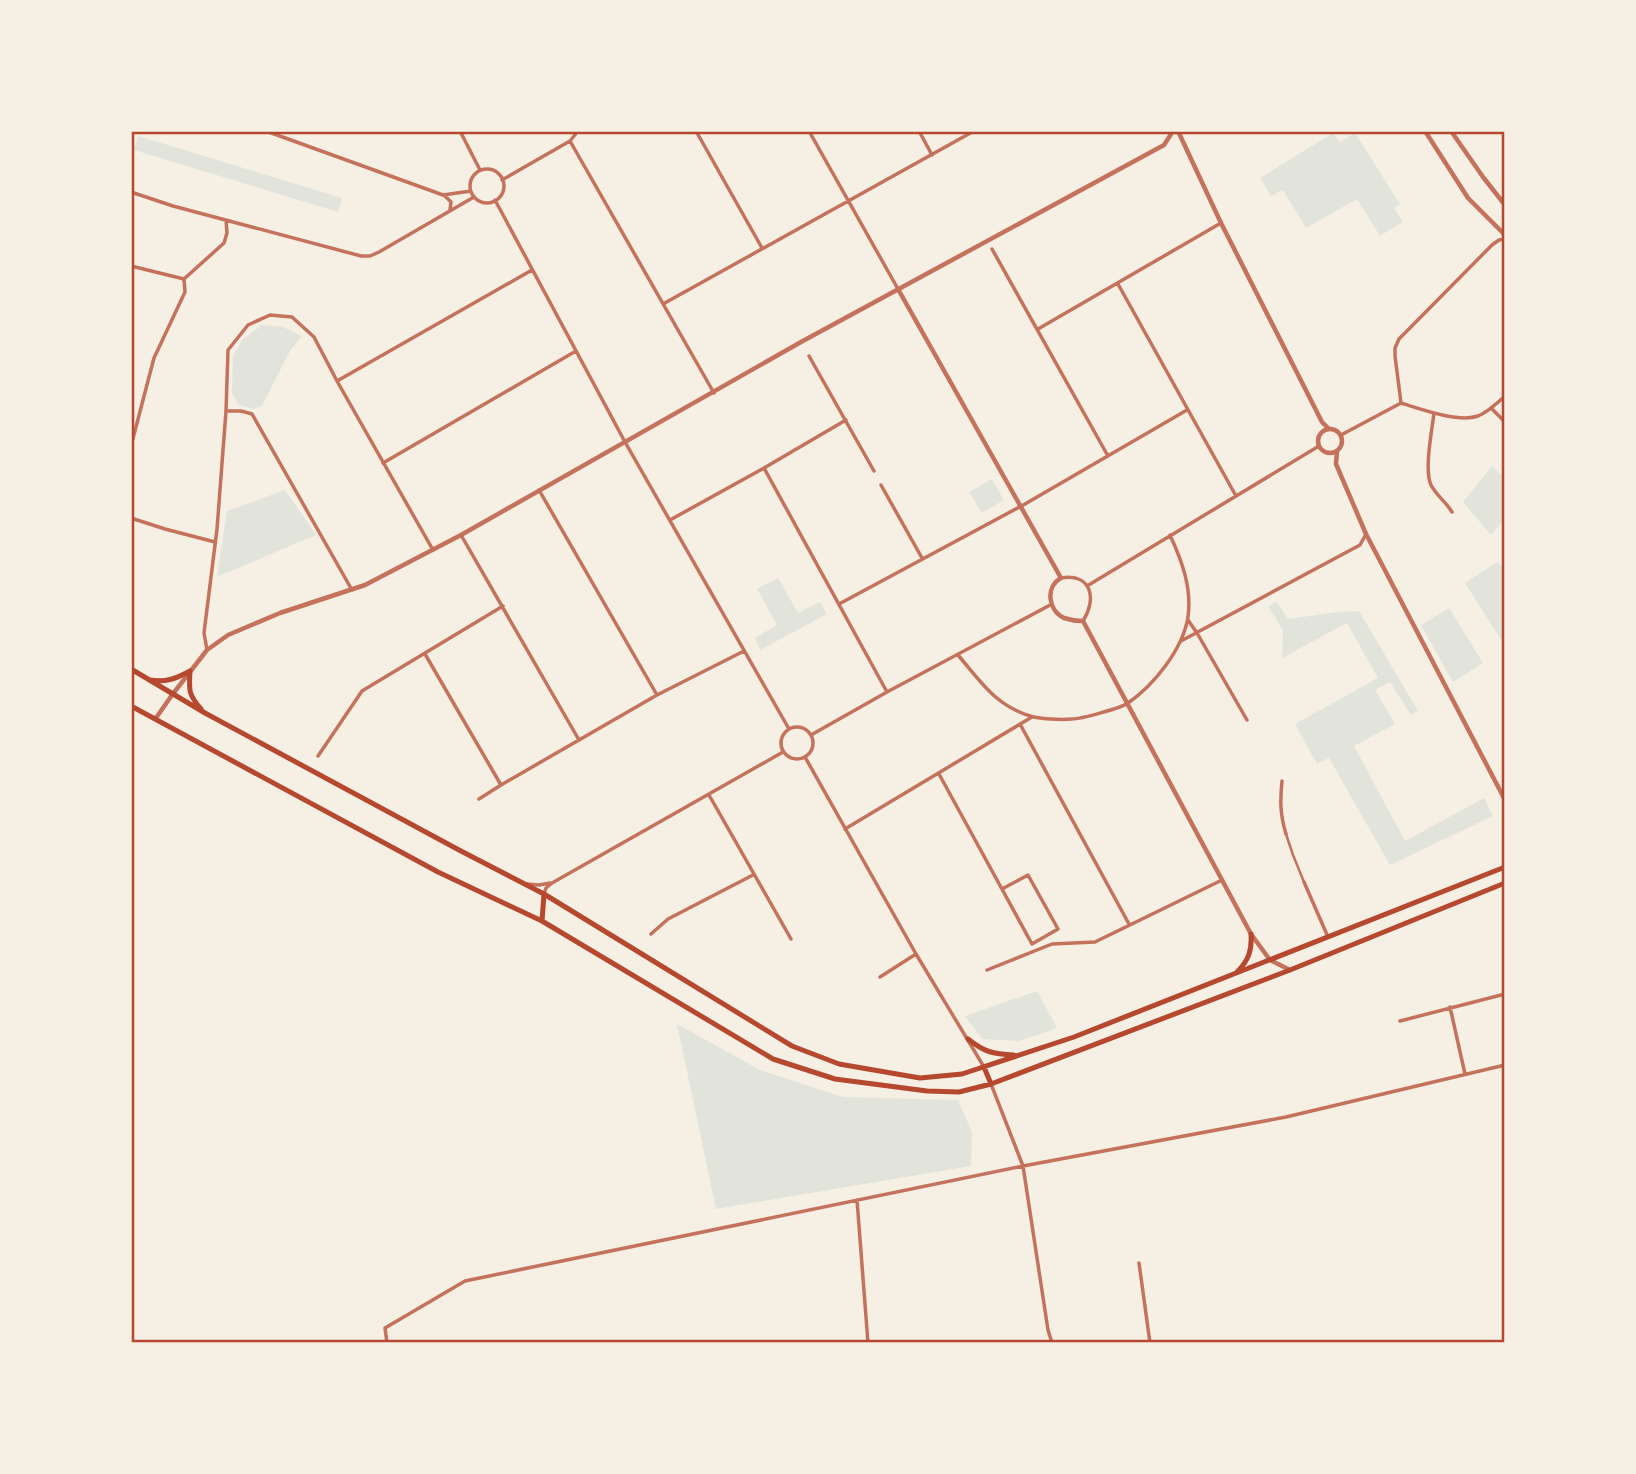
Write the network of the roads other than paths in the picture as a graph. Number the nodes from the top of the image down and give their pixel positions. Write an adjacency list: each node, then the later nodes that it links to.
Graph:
1 (266, 131): 12 (street)
2 (460, 131): 15 (street)
3 (578, 131): 13 (street)
4 (696, 131): 29 (street)
5 (809, 131): 22 (street)
6 (919, 131): 14 (street)
7 (974, 131): 14 (street)
8 (1173, 131): 34 (street)
9 (1178, 131): 26 (street)
10 (1425, 131): 27 (street)
11 (1451, 131): 23 (street)
12 (272, 132): 19 (street)
13 (570, 141): 16 (street); 35 (street)
14 (932, 155): 22 (street)
15 (480, 170): 16 (street); 17 (street)
16 (502, 180): 21 (street)
17 (471, 191): 19 (street); 20 (street)
18 (131, 192): 25 (street)
19 (443, 195): 24 (street)
20 (474, 197): 21 (street); 24 (street)
21 (495, 200): 31 (street)
22 (849, 202): 29 (street); 34 (street)
23 (1505, 205)
24 (449, 212): 25 (street)
25 (226, 220): 32 (street)
26 (1221, 223): 33 (street); 49 (street)
27 (1505, 237): 42 (street)
28 (992, 248): 36 (street)
29 (763, 249): 35 (street)
30 (131, 265): 32 (street)
31 (532, 270): 37 (street); 39 (street)
32 (184, 279): 52 (street)
33 (1118, 284): 36 (street); 44 (street)
34 (898, 289): 40 (street); 62 (street)
35 (663, 304): 40 (street)
36 (1038, 329): 55 (street)
37 (576, 351): 51 (street); 56 (street)
38 (809, 356): 47 (street)
39 (337, 381): 45 (street); 56 (street)
40 (714, 393): 51 (street)
41 (1505, 396): 43 (street)
42 (1401, 403): 46 (street); 50 (street)
43 (1492, 408): 46 (street); 48 (street)
44 (1187, 410): 55 (street); 61 (street)
45 (226, 411): 69 (street); 74 (street)
46 (1434, 413): 63 (street)
47 (846, 420): 57 (street); 58 (street)
48 (1505, 422)
49 (1329, 429): 50 (street); 53 (street)
50 (1341, 435): 54 (street)
51 (625, 442): 60 (street); 65 (street)
52 (131, 446)
53 (1319, 446): 54 (street); 61 (street)
54 (1337, 451): 66 (street)
55 (1108, 456): 62 (street)
56 (383, 463): 70 (street)
57 (764, 468): 65 (street); 75 (street)
58 (874, 471)
59 (881, 485): 71 (street)
60 (539, 490): 67 (street); 91 (street)
61 (1236, 496): 68 (street)
62 (1020, 507): 71 (street); 72 (street)
63 (1452, 512)
64 (131, 518): 69 (street)
65 (670, 520): 83 (street)
66 (1366, 534): 80 (street); 110 (street)
67 (461, 535): 70 (street); 77 (street)
68 (1170, 535): 73 (street); 78 (street)
69 (215, 542): 82 (street)
70 (433, 550): 74 (street)
71 (922, 558): 75 (street)
72 (1061, 578): 73 (street); 76 (street)
73 (1087, 586): 79 (street)
74 (352, 590): 82 (street)
75 (839, 604): 89 (street)
76 (1052, 604): 79 (street); 85 (street)
77 (503, 606): 84 (street); 101 (street)
78 (1188, 620): 80 (street); 81 (street)
79 (1083, 621): 92 (street)
80 (1197, 633): 81 (street); 97 (street)
81 (1179, 642): 92 (street)
82 (207, 650): 87 (street)
83 (744, 651): 91 (street); 99 (street)
84 (425, 654): 103 (street); 107 (street)
85 (958, 655): 89 (street); 95 (street)
86 (131, 669): 88 (main road)
87 (190, 671): 88 (main road); 90 (street); 94 (main road)
88 (148, 680): 90 (main road)
89 (887, 692): 100 (street)
90 (172, 695): 94 (main road); 96 (street)
91 (657, 695): 101 (street)
92 (1126, 704): 95 (street); 115 (street)
93 (131, 706): 96 (main road)
94 (205, 713): 117 (main road)
95 (1032, 717): 98 (street)
96 (156, 718): 122 (main road)
97 (1248, 720)
98 (1020, 724): 105 (street); 123 (street)
99 (789, 729): 100 (street); 102 (street)
100 (811, 736): 104 (street)
101 (579, 740): 107 (street)
102 (783, 751): 104 (street); 108 (street)
103 (317, 756)
104 (805, 757): 111 (street)
105 (939, 774): 111 (street); 120 (street)
106 (1282, 781): 112 (street)
107 (500, 785): 109 (street)
108 (709, 794): 114 (street); 118 (street)
109 (479, 799)
110 (1505, 800)
111 (845, 829): 128 (street)
112 (1286, 834): 116 (street)
113 (1505, 867): 126 (main road)
114 (754, 875): 124 (street); 127 (street)
115 (1222, 880): 123 (street); 125 (street)
116 (1304, 882): 126 (street)
117 (523, 883): 118 (street); 121 (main road)
118 (552, 883): 121 (street)
119 (1505, 883): 131 (main road)
120 (1002, 889): 120 (street)
121 (544, 894): 122 (main road); 140 (main road)
122 (542, 921): 142 (main road)
123 (1129, 924): 130 (street)
124 (651, 934)
125 (1251, 934): 129 (street); 132 (main road)
126 (1328, 937): 129 (main road)
127 (791, 939)
128 (916, 954): 133 (street); 137 (street)
129 (1270, 960): 131 (street); 132 (main road)
130 (987, 970)
131 (1290, 970): 142 (main road)
132 (1235, 974): 138 (main road)
133 (880, 977)
134 (1505, 994): 135 (street)
135 (1450, 1007): 136 (street); 141 (street)
136 (1400, 1021)
137 (968, 1039): 138 (main road); 140 (street)
138 (1020, 1055): 140 (main road)
139 (1505, 1065): 141 (street)
140 (984, 1067): 142 (main road)
141 (1465, 1074): 143 (street)
142 (991, 1084): 143 (street)
143 (1023, 1166): 144 (street); 148 (street)
144 (857, 1200): 146 (street); 147 (street)
145 (1139, 1263): 149 (street)
146 (387, 1343)
147 (868, 1343)
148 (1052, 1343)
149 (1150, 1343)

